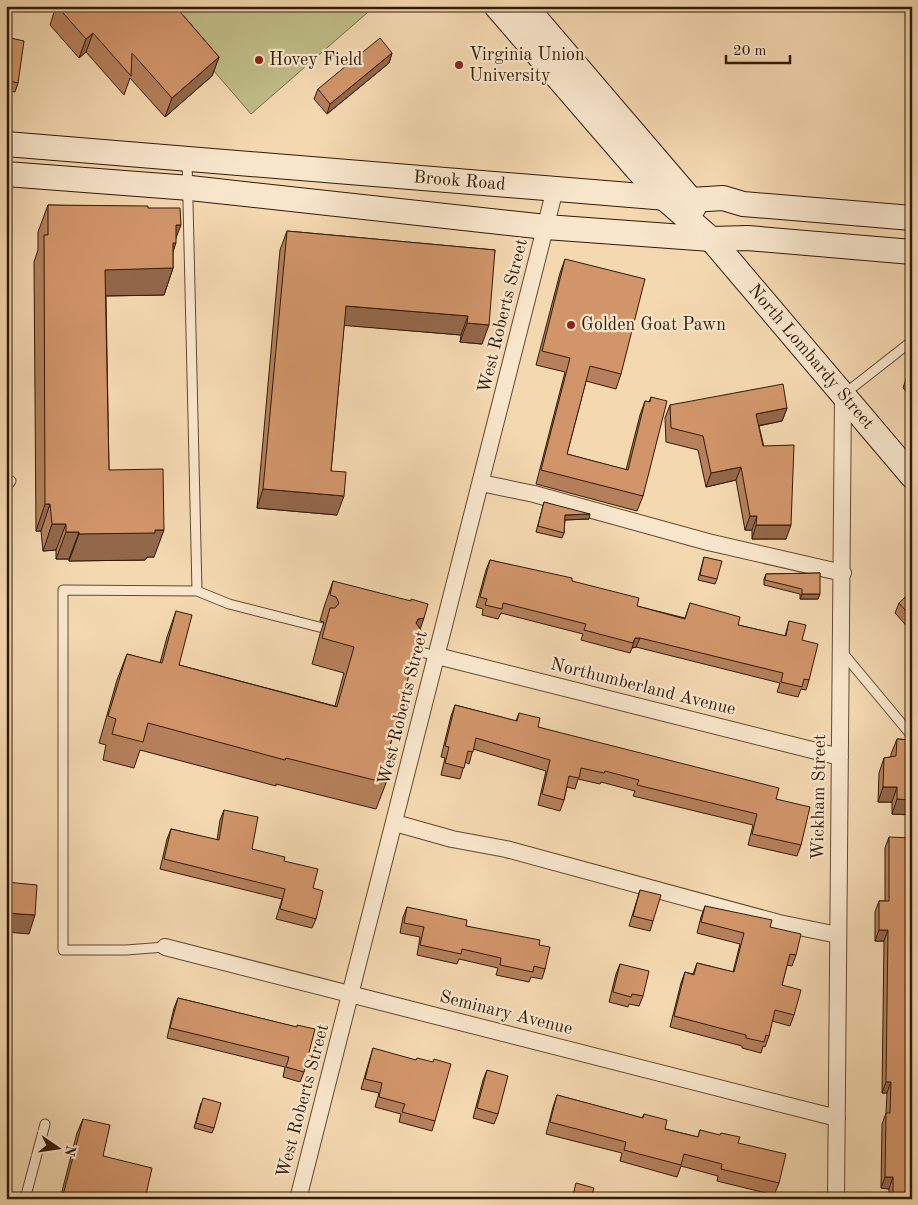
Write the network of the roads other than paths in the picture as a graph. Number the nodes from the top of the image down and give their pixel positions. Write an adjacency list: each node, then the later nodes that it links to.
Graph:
1 (496, 6): 8 (main road, North Lombardy Street)
2 (526, 6): 9 (main road, North Lombardy Street)
3 (6, 144): 4 (main road, Brook Road)
4 (187, 159): 6 (lane); 7 (main road, Brook Road)
5 (6, 174): 6 (main road, Brook Road)
6 (190, 188): 11 (main road, Brook Road); 19 (lane)
7 (555, 189): 8 (main road, Brook Road); 11 (street, West Roberts Street)
8 (663, 197): 9 (main road, Brook Road); 12 (main road, North Lombardy Street)
9 (691, 200): 10 (main road, Brook Road); 12 (main road, North Lombardy Street)
10 (912, 218)
11 (546, 227): 12 (main road, Brook Road); 17 (street, West Roberts Street)
12 (711, 240): 13 (main road, Brook Road); 15 (main road, North Lombardy Street)
13 (912, 252)
14 (912, 341): 15 (lane)
15 (843, 395): 16 (main road, North Lombardy Street); 18 (street, Wickham Street)
16 (912, 476)
17 (481, 483): 18 (street); 23 (street, West Roberts Street)
18 (842, 574): 22 (street, Wickham Street)
19 (197, 591): 20 (lane); 28 (lane)
20 (323, 628)
21 (413, 650): 23 (lane)
22 (842, 652): 24 (lane); 25 (street, Wickham Street)
23 (437, 656): 25 (street, Northumberland Avenue); 26 (street, West Roberts Street)
24 (912, 736)
25 (840, 757): 27 (street, Wickham Street)
26 (395, 823): 27 (street); 29 (street, West Roberts Street)
27 (838, 935): 30 (street, Wickham Street)
28 (166, 947): 29 (street, Seminary Avenue)
29 (352, 994): 30 (street, Seminary Avenue); 33 (street, West Roberts Street)
30 (837, 1118): 34 (street, Wickham Street)
31 (45, 1124): 32 (lane)
32 (25, 1199)
33 (298, 1199)
34 (836, 1199)

